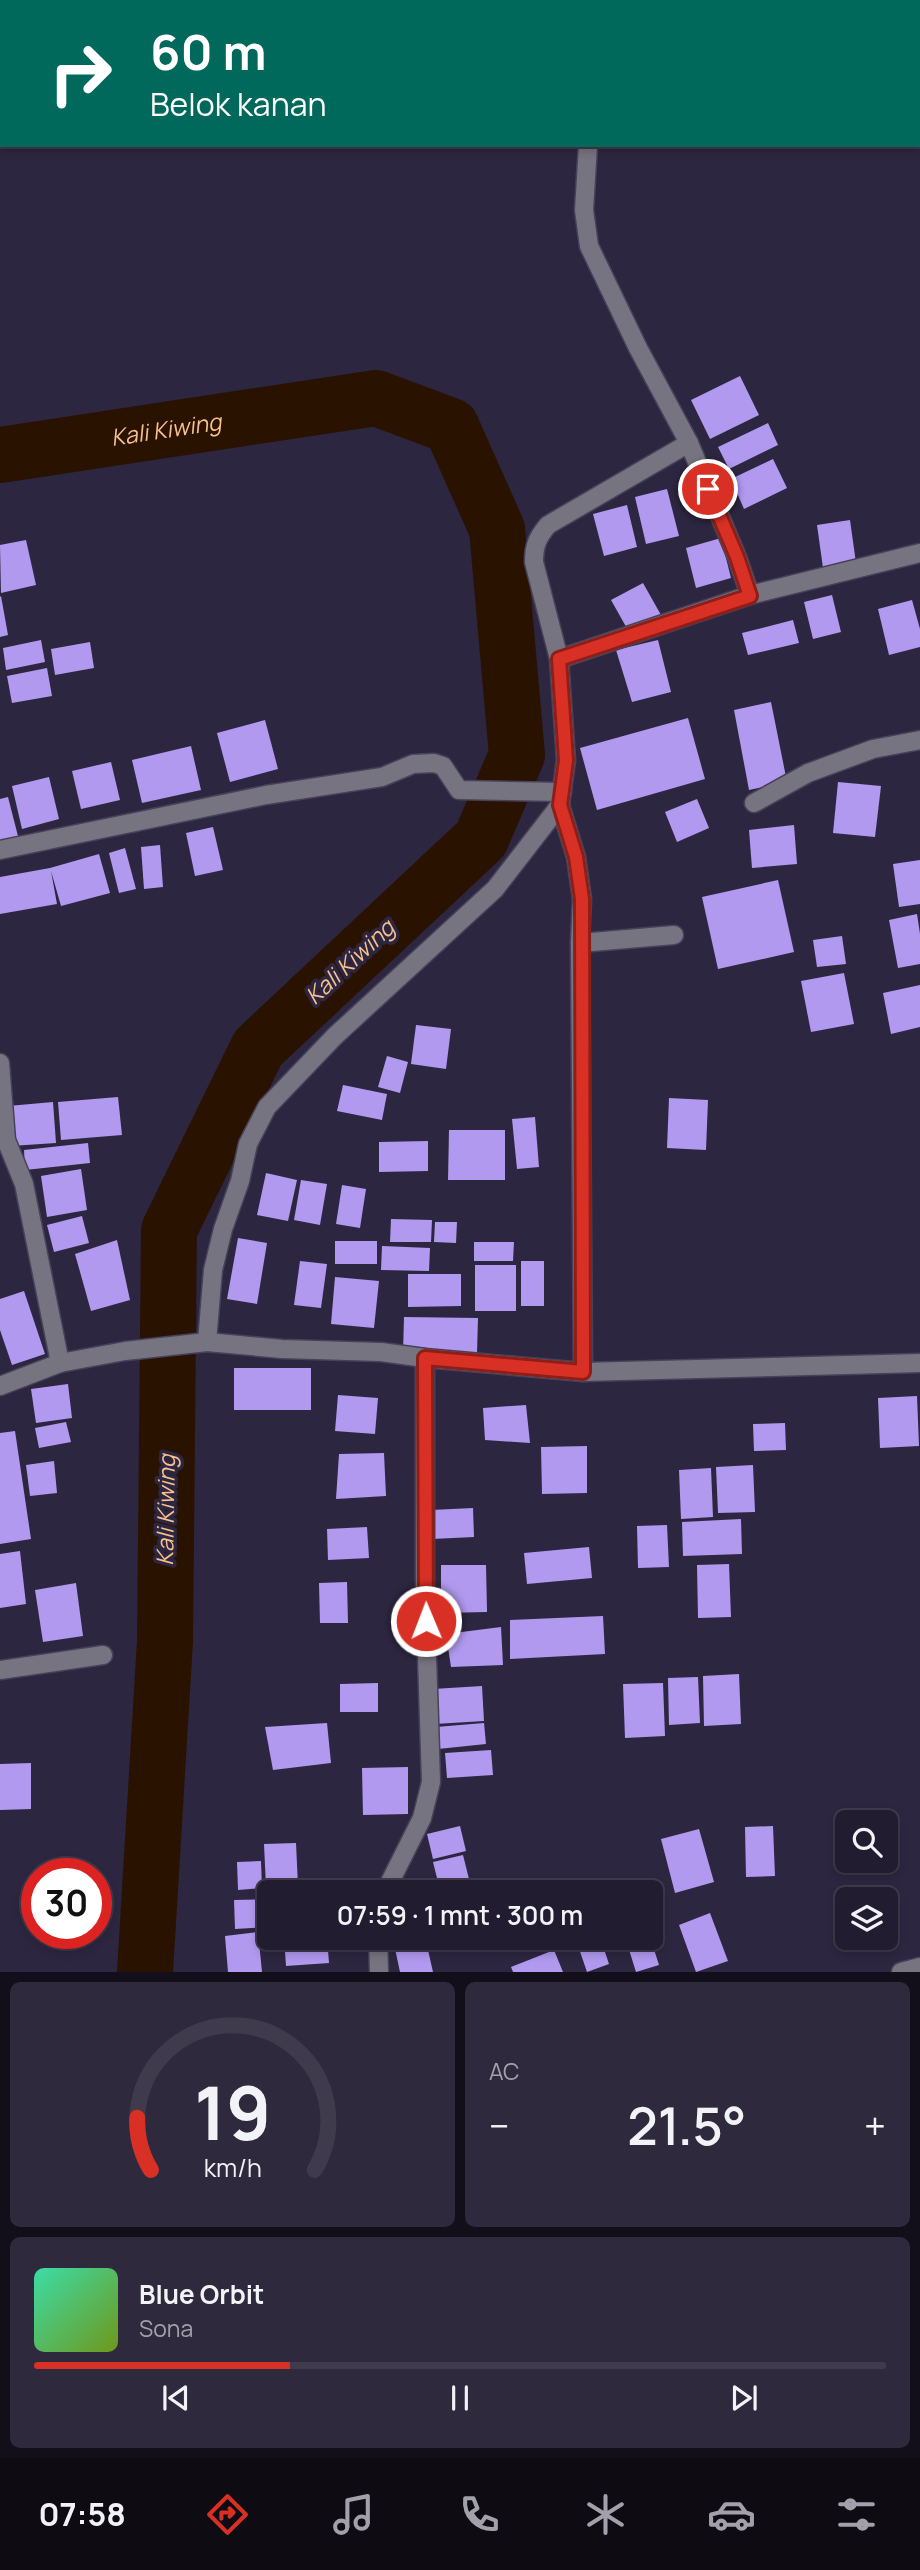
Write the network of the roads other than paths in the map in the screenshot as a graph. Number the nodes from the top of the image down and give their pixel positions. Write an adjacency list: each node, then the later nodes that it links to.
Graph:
1 (588, 147): 2 (street)
2 (689, 443): 4 (street); 5 (street)
3 (920, 553): 4 (street)
4 (750, 596): 5 (street)
5 (559, 659): 7 (street)
6 (920, 740): 8 (street)
7 (561, 798): 9 (street); 11 (street); 14 (street)
8 (754, 803)
9 (0, 850)
10 (674, 935): 11 (street)
11 (580, 943): 18 (street)
12 (0, 1063): 13 (street)
13 (3, 1141): 16 (street)
14 (203, 1342): 15 (street); 16 (street)
15 (425, 1358): 18 (street); 22 (street)
16 (60, 1363): 19 (street)
17 (920, 1363): 18 (street)
18 (583, 1372)
19 (0, 1386)
20 (103, 1655): 21 (street)
21 (0, 1670)
22 (391, 1880)
23 (378, 1950): 25 (street)
24 (920, 1967): 26 (street)
25 (379, 1972)
26 (901, 1972)

